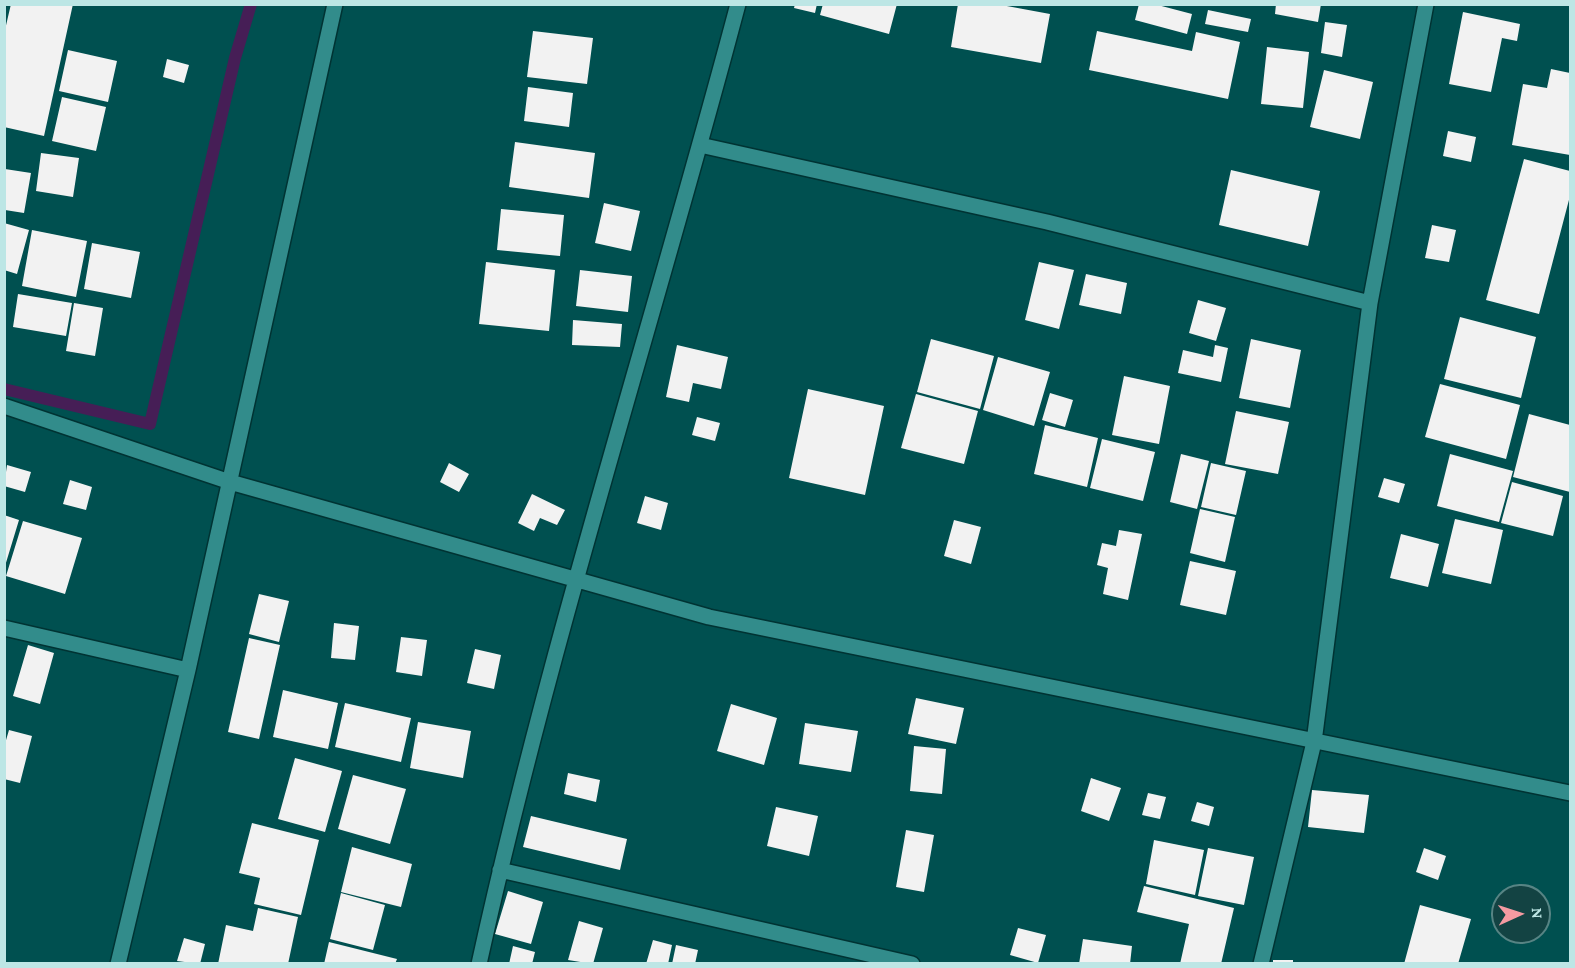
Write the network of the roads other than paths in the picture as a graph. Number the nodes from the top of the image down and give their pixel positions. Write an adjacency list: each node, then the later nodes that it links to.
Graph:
1 (335, 4): 7 (street)
2 (738, 4): 4 (street)
3 (1426, 4): 5 (street)
4 (700, 145): 5 (street); 8 (street)
5 (1370, 303): 11 (street)
6 (4, 406): 7 (street)
7 (230, 482): 8 (street); 10 (street)
8 (574, 580): 11 (street); 13 (street)
9 (4, 628): 10 (street)
10 (188, 670): 14 (street)
11 (1314, 742): 12 (street); 17 (street)
12 (1570, 793)
13 (500, 870): 15 (street); 16 (street)
14 (118, 963)
15 (479, 963)
16 (912, 963)
17 (1261, 963)

